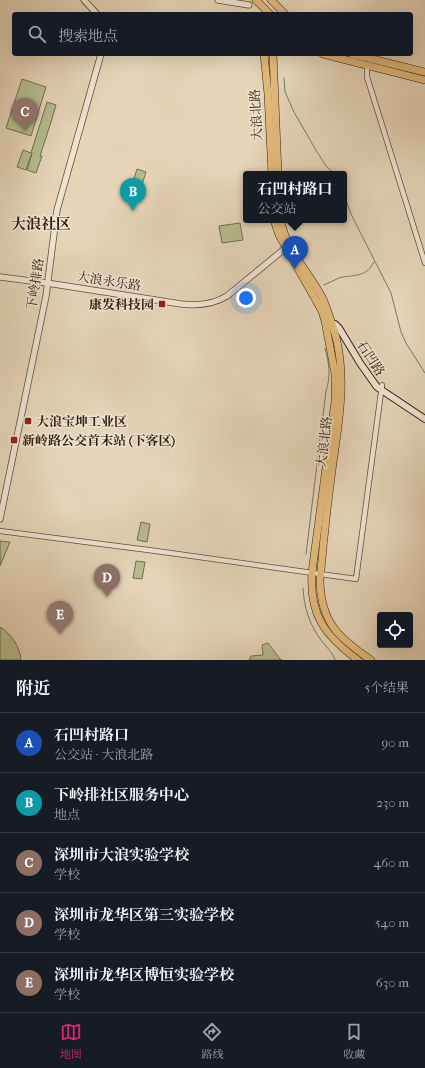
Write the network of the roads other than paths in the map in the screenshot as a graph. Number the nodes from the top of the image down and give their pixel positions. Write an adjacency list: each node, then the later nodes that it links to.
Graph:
1 (84, 0): 6 (street)
2 (218, 0): 5 (street)
3 (270, 0): 9 (main road); 10 (main road)
4 (259, 2): 7 (main road); 8 (main road)
5 (250, 5)
6 (95, 12)
7 (261, 12)
8 (268, 12)
9 (270, 12)
10 (283, 12)
11 (100, 56): 26 (street, 下岭排路)
12 (273, 56): 20 (main road, 大浪北路)
13 (330, 56): 16 (main road)
14 (360, 56): 17 (main road)
15 (264, 57): 19 (main road, 大浪北路)
16 (367, 66): 18 (main road); 24 (street)
17 (425, 72)
18 (425, 80)
19 (272, 171)
20 (278, 171)
21 (275, 223): 23 (main road, 大浪北路)
22 (281, 223): 23 (main road, 大浪北路)
23 (288, 246): 26 (street, 大浪永乐路); 27 (main road, 大浪北路); 33 (main road, 大浪北路)
24 (425, 262)
25 (0, 278): 26 (street, 大浪永乐路)
26 (47, 283): 31 (street, 下岭排路)
27 (332, 325): 28 (main road, 石凹路); 34 (main road, 大浪北路)
28 (382, 388): 29 (main road, 石凹路); 30 (main road, 石凹路); 34 (street)
29 (425, 414)
30 (425, 419)
31 (0, 519)
32 (0, 531): 33 (street)
33 (312, 572): 34 (street); 35 (main road, 大浪北路)
34 (320, 574): 36 (main road, 大浪北路)
35 (358, 660)
36 (371, 660)

